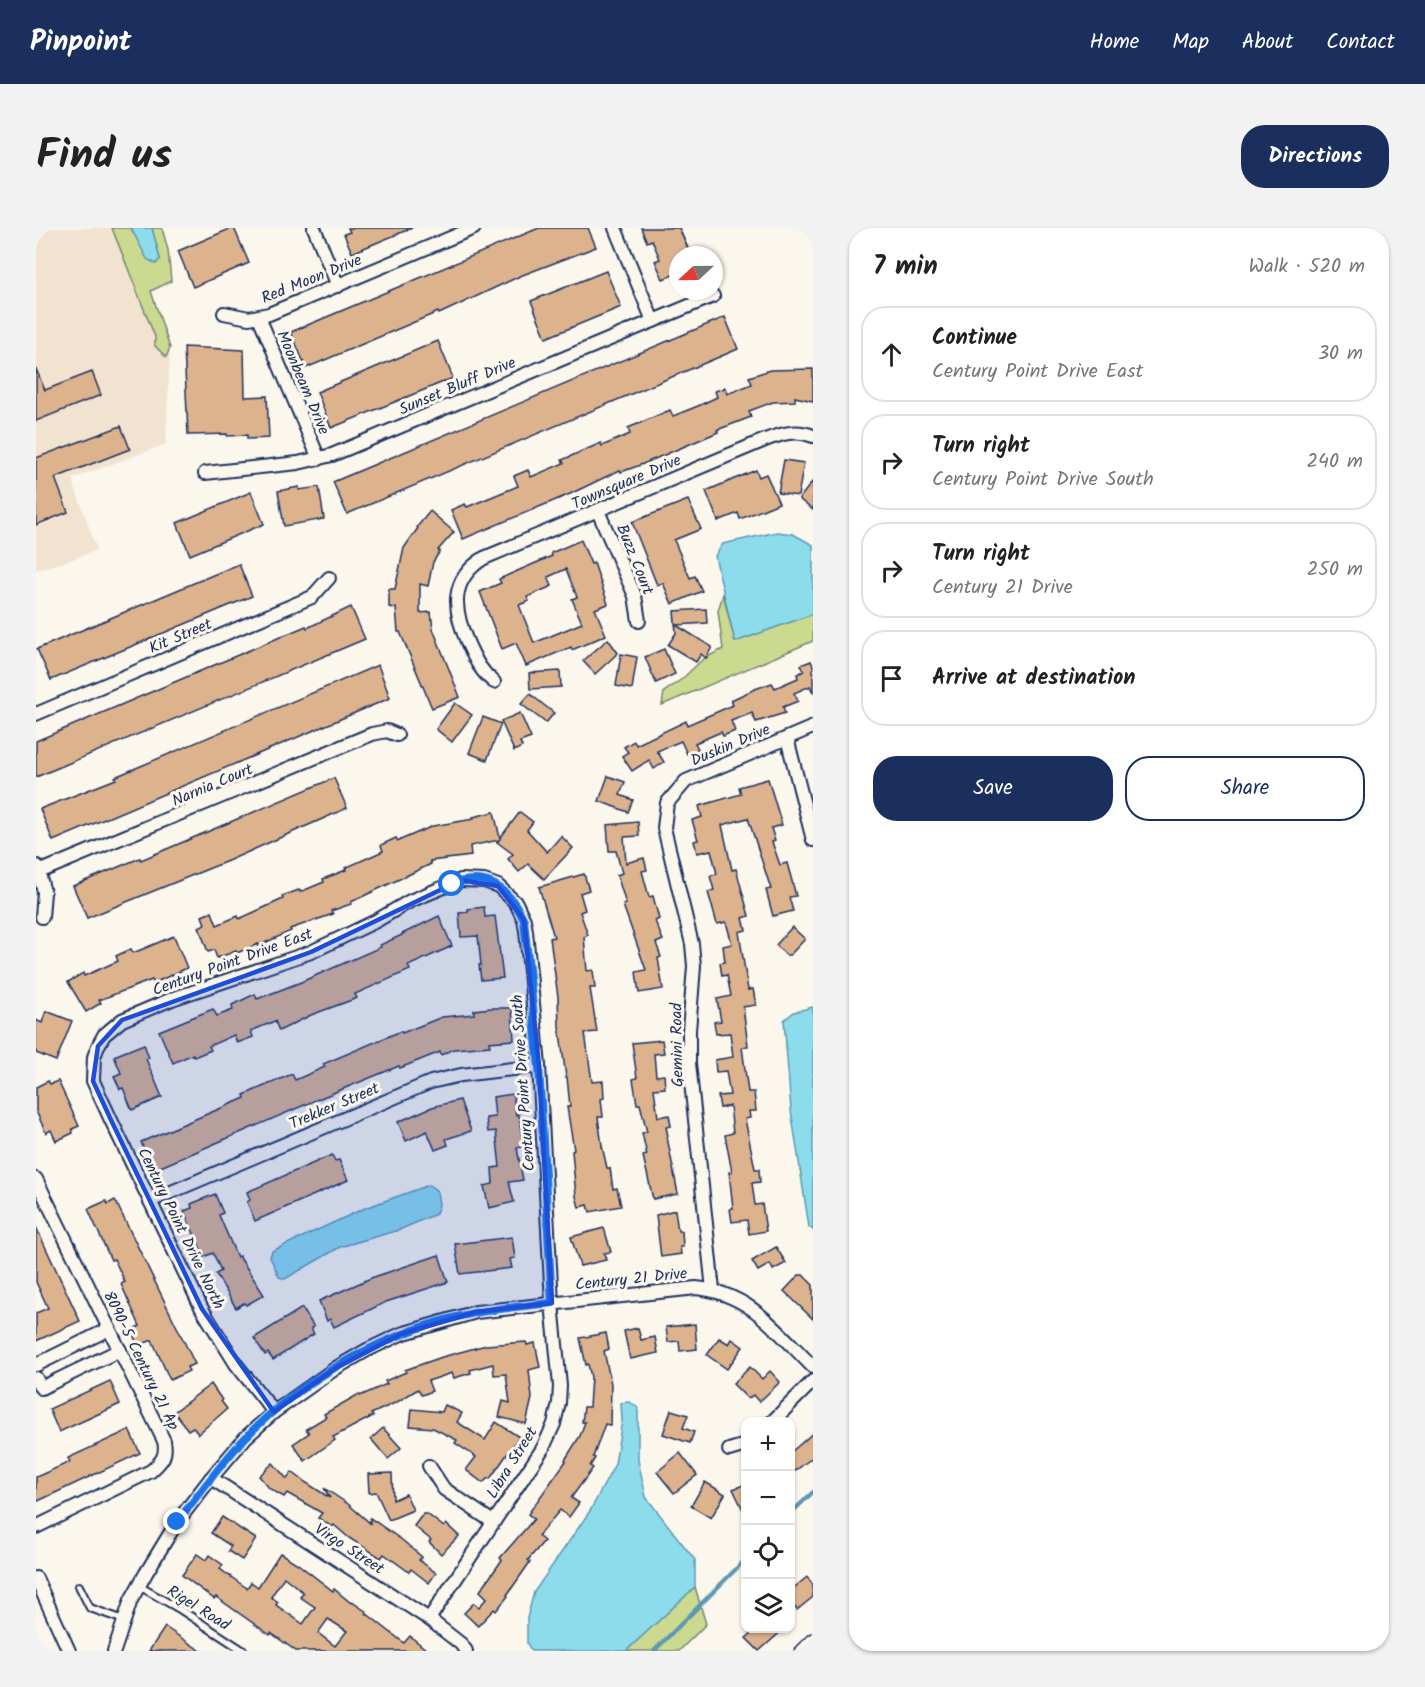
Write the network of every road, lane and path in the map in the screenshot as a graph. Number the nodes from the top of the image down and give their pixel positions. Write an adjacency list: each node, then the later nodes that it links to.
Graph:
1 (314, 228): 4 (street)
2 (615, 228): 8 (street)
3 (469, 229): 4 (street, Red Moon Drive)
4 (338, 286): 7 (street, Red Moon Drive)
5 (703, 300): 8 (street, Sunset Bluff Drive)
6 (224, 313): 7 (street, Red Moon Drive)
7 (259, 317): 10 (street, Moonbeam Drive)
8 (653, 321): 10 (street, Sunset Bluff Drive)
9 (813, 436): 12 (street, Townsquare Drive)
10 (319, 459): 11 (street, Sunset Bluff Drive)
11 (205, 473)
12 (598, 511): 14 (street, Buzz Court); 15 (street, Townsquare Drive)
13 (329, 578): 16 (street, Kit Street)
14 (639, 621)
15 (494, 682)
16 (36, 714)
17 (813, 727): 19 (street, Duskin Drive)
18 (397, 735): 22 (street, Narnia Court)
19 (787, 738): 20 (street, Duskin Drive); 21 (street)
20 (667, 803): 29 (street, Gemini Road)
21 (813, 840)
22 (38, 869): 24 (street)
23 (484, 880): 25 (street, Century Point Drive East); 26 (street, Century Point Drive South)
24 (42, 918)
25 (98, 1046): 28 (street, Century Point Drive North)
26 (539, 1066): 28 (street, Trekker Street); 30 (street, Century Point Drive South)
27 (36, 1179): 31 (street, 8090-5 Century 21 Ap)
28 (150, 1201): 37 (street, Century Point Drive North)
29 (713, 1290): 30 (street, Century 21 Drive); 34 (street, Century 21 Drive)
30 (552, 1303): 37 (street, Century 21 Drive); 43 (street, Libra Street)
31 (109, 1329): 32 (street, 8090-5 Century 21 Ap); 33 (street)
32 (120, 1350): 35 (street); 44 (street, 8090-5 Century 21 Ap)
33 (36, 1365)
34 (813, 1367)
35 (36, 1378)
36 (813, 1381): 38 (street)
37 (274, 1412): 42 (street, Century 21 Drive)
38 (777, 1417)
39 (741, 1446): 40 (street)
40 (729, 1450)
41 (429, 1466): 43 (street)
42 (211, 1478): 47 (street, Century 21 Drive); 48 (street, Virgo Street)
43 (493, 1522): 48 (street, Libra Street)
44 (36, 1527)
45 (36, 1578): 51 (street)
46 (79, 1586): 49 (lane)
47 (139, 1586): 49 (street, Century 21 Drive); 53 (lane, Rigel Road)
48 (429, 1618): 54 (street, Virgo Street)
49 (124, 1620): 52 (street, Century 21 Drive)
50 (813, 1640): 55 (street)
51 (69, 1651)
52 (114, 1651)
53 (244, 1651)
54 (466, 1651)
55 (802, 1651)

